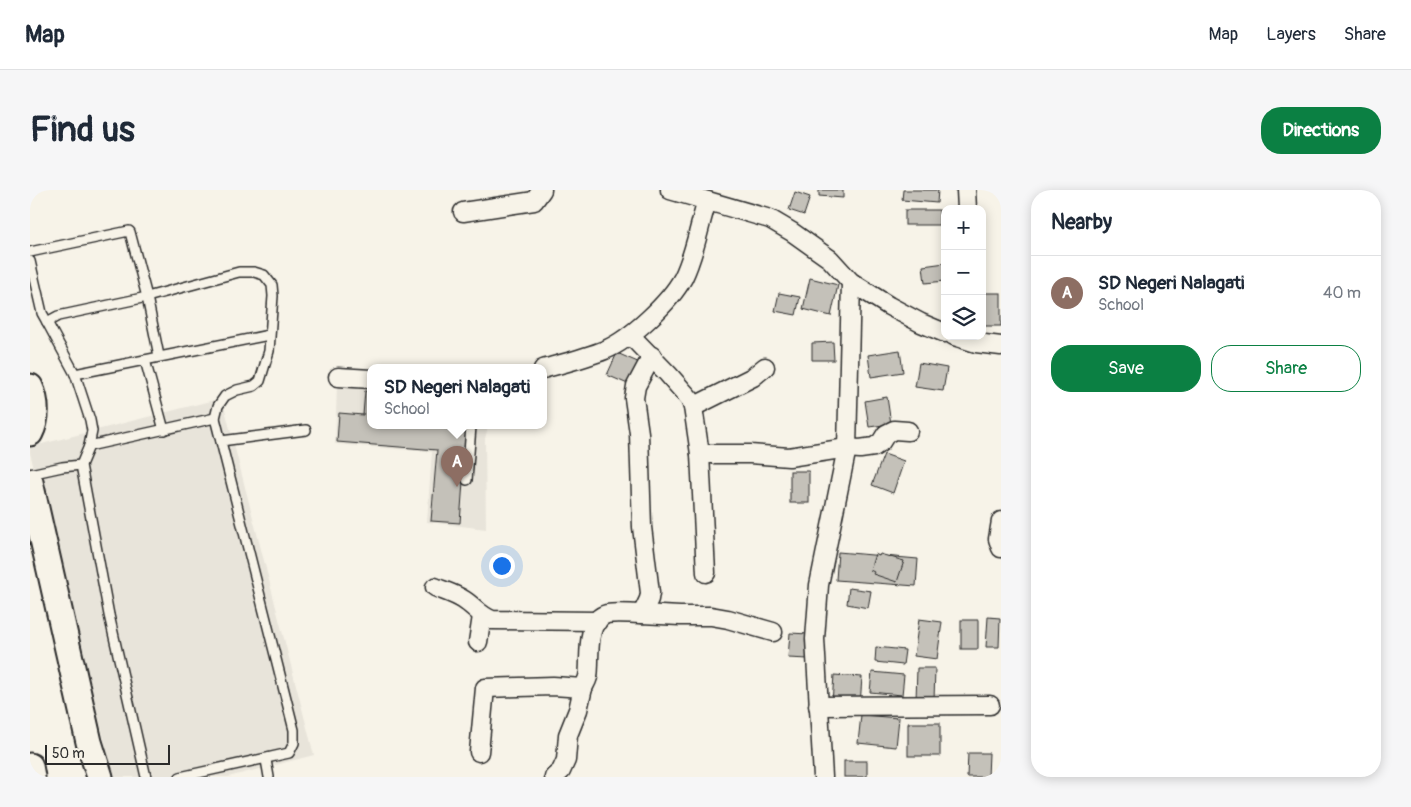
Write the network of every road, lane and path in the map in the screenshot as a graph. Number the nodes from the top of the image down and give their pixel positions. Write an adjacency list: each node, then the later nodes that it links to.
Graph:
1 (542, 190): 6 (street)
2 (670, 190): 4 (street)
3 (966, 190): 5 (street)
4 (707, 201): 9 (street); 14 (street)
5 (967, 205)
6 (463, 212)
7 (30, 252): 10 (lane)
8 (30, 261): 11 (lane)
9 (851, 282): 12 (street); 35 (street)
10 (147, 298): 11 (lane); 13 (lane); 17 (lane)
11 (48, 322): 22 (lane)
12 (941, 331)
13 (269, 335): 17 (lane); 27 (lane)
14 (630, 335): 18 (street); 21 (street)
15 (976, 340): 16 (street)
16 (1001, 346)
17 (159, 356): 19 (lane)
18 (652, 356): 26 (street); 45 (street)
19 (145, 360): 22 (lane); 29 (lane)
20 (765, 367): 26 (street)
21 (547, 369)
22 (75, 374): 34 (lane)
23 (338, 377): 24 (street)
24 (367, 379)
25 (30, 387): 32 (main road)
26 (693, 407): 36 (street)
27 (216, 418): 29 (lane); 33 (lane)
28 (471, 429): 39 (lane)
29 (164, 430): 34 (lane)
30 (306, 430): 33 (lane)
31 (908, 431): 35 (street)
32 (30, 433)
33 (221, 441): 54 (lane)
34 (88, 446): 37 (lane)
35 (847, 448): 36 (street); 52 (street)
36 (700, 454): 43 (street)
37 (81, 464): 38 (lane); 59 (lane)
38 (30, 474)
39 (467, 480)
40 (30, 482): 58 (main road)
41 (1001, 521): 42 (street)
42 (1001, 548)
43 (706, 573)
44 (435, 587): 46 (street)
45 (642, 614): 47 (street); 48 (street)
46 (482, 616): 47 (street); 49 (street)
47 (598, 621): 50 (street)
48 (773, 632)
49 (478, 642)
50 (583, 688): 53 (street); 62 (street)
51 (990, 705): 52 (street)
52 (818, 706): 63 (street)
53 (479, 752)
54 (266, 760): 56 (lane); 61 (lane)
55 (30, 766): 57 (main road)
56 (191, 776): 60 (lane)
57 (32, 777)
58 (100, 777)
59 (146, 777)
60 (180, 777)
61 (269, 777)
62 (554, 777)
63 (823, 777)

